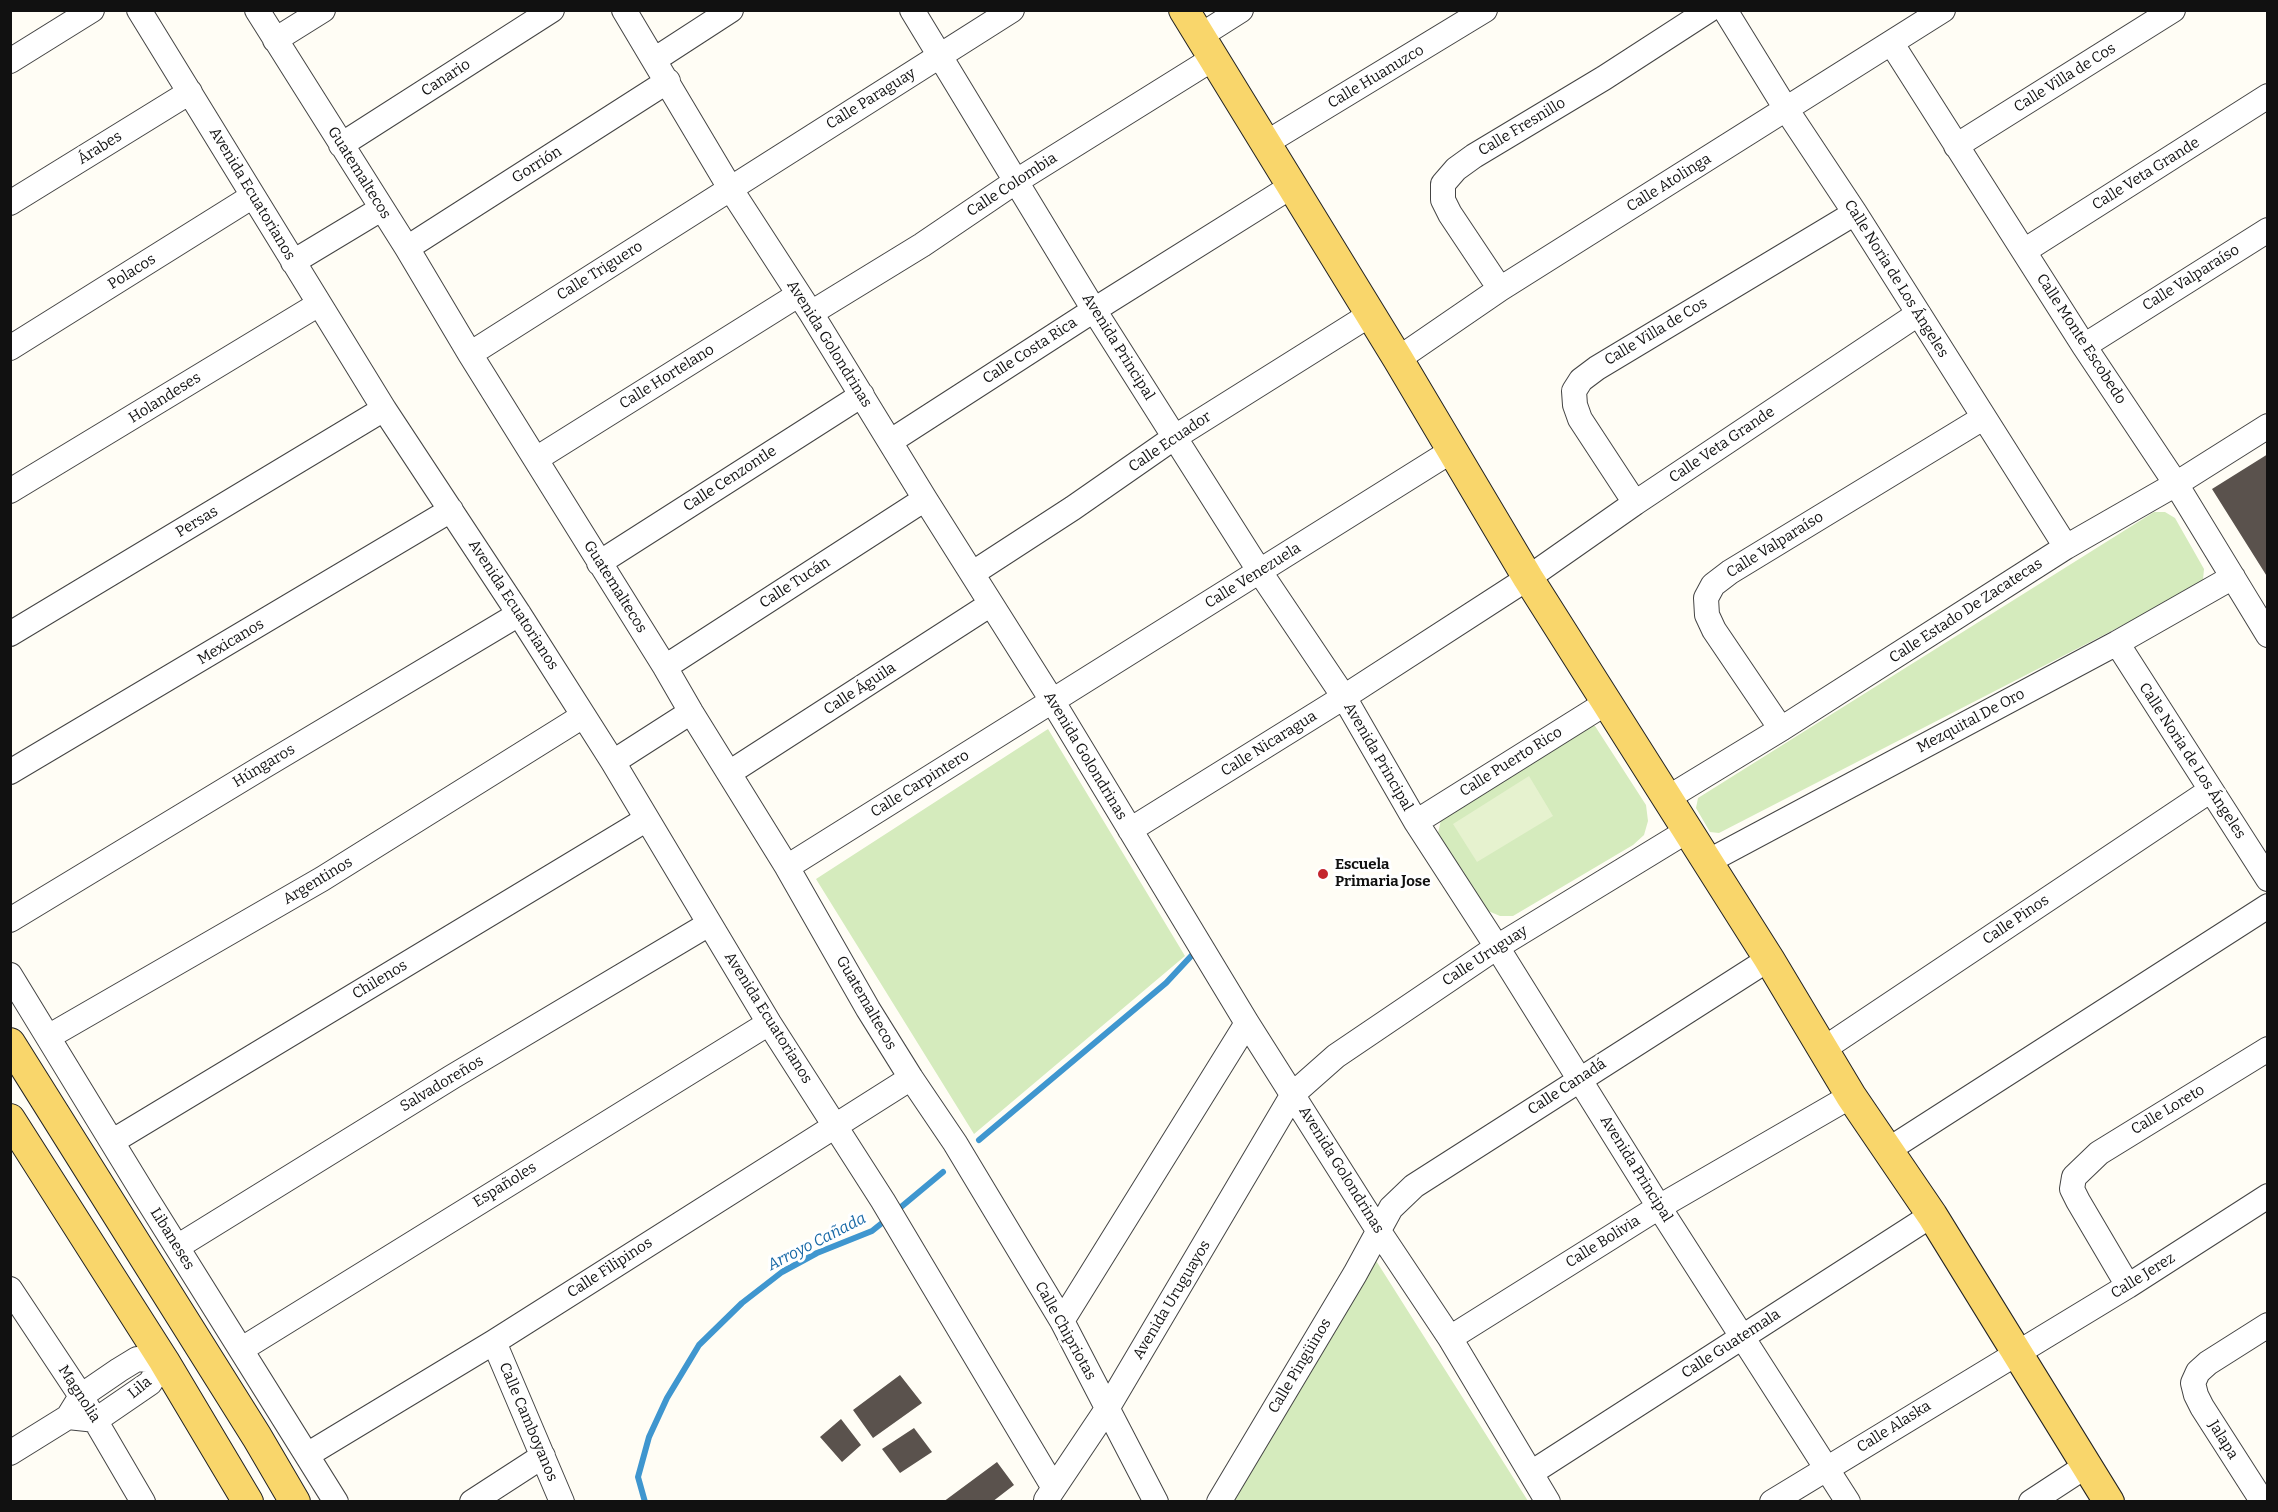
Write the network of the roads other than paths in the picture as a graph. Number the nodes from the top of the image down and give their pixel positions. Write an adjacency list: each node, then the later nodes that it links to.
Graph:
1 (92, 10): 22 (street)
2 (139, 10): 24 (street, Avenida Ecuatorianos)
3 (257, 10): 17 (street, Guatemaltecos)
4 (323, 10): 17 (street)
5 (552, 10): 28 (street, Canario)
6 (624, 10): 21 (street, Avenida Golondrinas)
7 (731, 10): 21 (street)
8 (912, 10): 20 (street, Avenida Principal)
9 (1012, 10): 20 (street, Calle Paraguay)
10 (1184, 10): 19 (main road)
11 (1241, 10): 19 (street, Calle Colombia)
12 (1485, 10): 27 (street, Calle Huanuzco)
13 (1709, 10): 41 (street, Calle Fresnillo)
14 (1725, 10): 26 (street, Calle Noria de Los Ángeles)
15 (1943, 10): 18 (street, Calle Atolinga)
16 (2173, 10): 29 (street, Calle Villa de Cos)
17 (275, 40): 28 (street, Guatemaltecos)
18 (1892, 44): 26 (street, Calle Atolinga); 29 (street, Calle Monte Escobedo)
19 (1207, 47): 27 (main road); 30 (street, Calle Colombia)
20 (941, 55): 30 (street, Avenida Principal); 32 (street, Calle Paraguay)
21 (654, 60): 23 (street, Avenida Golondrinas)
22 (10, 61)
23 (668, 81): 32 (street, Avenida Golondrinas); 38 (street, Gorrión)
24 (190, 92): 33 (street, Avenida Ecuatorianos); 34 (street, Árabes)
25 (2268, 96): 39 (street, Calle Veta Grande)
26 (1786, 109): 36 (street, Calle Noria de Los Ángeles); 41 (street, Calle Atolinga)
27 (1266, 143): 31 (main road)
28 (341, 145): 35 (street, Guatemaltecos)
29 (1956, 146): 39 (street, Calle Monte Escobedo)
30 (1016, 182): 43 (street, Calle Colombia); 44 (street, Avenida Principal)
31 (1292, 186): 44 (street, Calle Costa Rica); 45 (main road)
32 (730, 188): 43 (street, Avenida Golondrinas); 49 (street, Calle Triguero)
33 (253, 196): 40 (street, Avenida Ecuatorianos); 48 (street, Polacos)
34 (10, 203)
35 (381, 208): 38 (street, Guatemaltecos); 40 (street)
36 (1855, 213): 46 (street, Calle Noria de Los Ángeles); 62 (street, Calle Villa de Cos)
37 (2268, 230): 47 (street, Calle Valparaíso)
38 (406, 248): 49 (street, Guatemaltecos)
39 (2024, 251): 47 (street, Calle Monte Escobedo)
40 (293, 262): 42 (street, Avenida Ecuatorianos)
41 (1500, 289): 50 (street, Calle Atolinga)
42 (319, 304): 52 (street, Avenida Ecuatorianos); 60 (street, Holandeses)
43 (805, 304): 51 (street, Avenida Golondrinas); 58 (street, Calle Hortelano)
44 (1094, 310): 55 (street, Avenida Principal); 56 (street, Calle Costa Rica)
45 (1371, 314): 50 (main road); 55 (street, Calle Ecuador)
46 (1918, 314): 53 (street, Calle Noria de Los Ángeles); 62 (street, Calle Veta Grande)
47 (2084, 346): 59 (street, Calle Monte Escobedo)
48 (10, 348)
49 (470, 354): 58 (street, Guatemaltecos)
50 (1398, 358): 57 (main road)
51 (862, 395): 56 (street, Avenida Golondrinas); 65 (street, Calle Cenzontle)
52 (384, 409): 63 (street, Avenida Ecuatorianos); 72 (street, Persas)
53 (1983, 418): 64 (street, Calle Noria de Los Ángeles); 81 (street, Calle Valparaíso)
54 (2268, 426): 59 (street, Calle Estado De Zacatecas)
55 (1175, 437): 66 (street, Avenida Principal); 67 (street, Calle Ecuador)
56 (891, 441): 61 (street, Avenida Golondrinas)
57 (1453, 450): 66 (street, Calle Venezuela); 69 (main road)
58 (536, 459): 65 (street, Guatemaltecos)
59 (2176, 484): 64 (street, Calle Estado De Zacatecas); 68 (street, Calle Monte Escobedo)
60 (10, 491)
61 (925, 499): 67 (street, Avenida Golondrinas); 75 (street, Calle Tucán)
62 (1635, 503): 69 (street, Calle Veta Grande)
63 (451, 510): 71 (street, Avenida Ecuatorianos); 83 (street, Mexicanos)
64 (2066, 547): 81 (street, Calle Estado De Zacatecas)
65 (599, 563): 75 (street, Guatemaltecos)
66 (1260, 572): 76 (street, Avenida Principal); 77 (street, Calle Venezuela)
67 (973, 573): 70 (street, Avenida Golondrinas)
68 (2233, 577): 73 (street, Calle Monte Escobedo); 74 (street, Mezquital De Oro)
69 (1528, 578): 76 (street, Calle Nicaragua); 78 (main road)
70 (991, 604): 77 (street, Avenida Golondrinas); 84 (street, Calle Águila)
71 (519, 614): 80 (street, Avenida Ecuatorianos); 95 (street, Húngaros)
72 (10, 634)
73 (2268, 635)
74 (2117, 643): 85 (street, Calle Noria de Los Ángeles); 91 (street, Mezquital De Oro)
75 (665, 668): 79 (street, Guatemaltecos)
76 (1344, 697): 88 (street, Avenida Principal); 89 (street, Calle Nicaragua)
77 (1053, 702): 89 (street, Avenida Golondrinas); 92 (street, Calle Carpintero)
78 (1606, 703): 86 (main road); 88 (street, Calle Puerto Rico)
79 (691, 712): 82 (street); 84 (street, Guatemaltecos)
80 (583, 716): 82 (street, Avenida Ecuatorianos); 102 (street, Argentinos)
81 (1781, 729): 86 (street, Calle Estado De Zacatecas)
82 (613, 762): 87 (street, Avenida Ecuatorianos)
83 (10, 772)
84 (729, 773): 92 (street, Guatemaltecos)
85 (2211, 790): 93 (street, Calle Noria de Los Ángeles); 105 (street, Calle Pinos)
86 (1666, 799): 90 (main road)
87 (647, 819): 96 (street, Avenida Ecuatorianos); 112 (street, Chilenos)
88 (1416, 822): 97 (street, Avenida Principal)
89 (1130, 830): 101 (street, Avenida Golondrinas)
90 (1687, 831): 91 (main road); 97 (street, Calle Uruguay)
91 (1707, 862): 98 (main road)
92 (787, 867): 106 (street, Guatemaltecos)
93 (2268, 879)
94 (2268, 906): 113 (street)
95 (10, 920)
96 (710, 924): 100 (street, Avenida Ecuatorianos); 119 (street, Salvadoreños)
97 (1497, 947): 107 (street, Avenida Principal); 108 (street, Calle Uruguay)
98 (1769, 959): 105 (main road); 107 (street, Calle Canadá)
99 (10, 975): 102 (street, Libaneses)
100 (769, 1023): 111 (street, Avenida Ecuatorianos); 128 (street, Españoles)
101 (1247, 1023): 108 (street, Avenida Golondrinas); 123 (street)
102 (48, 1037): 112 (street, Libaneses)
103 (10, 1043): 120 (main road)
104 (2268, 1049): 121 (street, Calle Loreto)
105 (1822, 1050): 109 (main road)
106 (911, 1078): 111 (street, Calle Filipinos); 114 (street, Guatemaltecos)
107 (1580, 1078): 116 (street, Avenida Principal); 118 (street, Calle Canadá)
108 (1293, 1094): 118 (street, Avenida Golondrinas); 132 (street, Avenida Uruguayos)
109 (1851, 1096): 113 (main road); 116 (street, Calle Bolivia)
110 (10, 1119): 130 (main road)
111 (836, 1125): 127 (street, Calle Filipinos); 142 (street, Avenida Ecuatorianos)
112 (113, 1142): 119 (street, Libaneses)
113 (1888, 1150): 117 (main road)
114 (968, 1165): 123 (street, Calle Chipriotas)
115 (2268, 1196): 121 (street, Calle Jerez)
116 (1659, 1207): 125 (street, Avenida Principal); 126 (street, Calle Bolivia)
117 (1932, 1215): 125 (street, Calle Guatemala); 129 (main road)
118 (1378, 1230): 126 (street, Avenida Golondrinas); 151 (street, Calle Pingüinos)
119 (177, 1247): 128 (street, Libaneses)
120 (142, 1256): 130 (main road); 135 (main road)
121 (2128, 1286): 129 (street, Calle Jerez)
122 (14, 1302): 131 (street, Magnolia)
123 (1062, 1321): 132 (street, Calle Chipriotas)
124 (2268, 1325): 143 (street, Jalapa)
125 (1743, 1337): 140 (street, Avenida Principal); 141 (street, Calle Guatemala)
126 (1450, 1338): 141 (street, Avenida Golondrinas)
127 (494, 1342): 137 (street, Calle Filipinos); 138 (street, Calle Camboyanos)
128 (242, 1349): 137 (street, Libaneses)
129 (2016, 1352): 139 (main road); 140 (street, Calle Alaska)
130 (164, 1361): 131 (street, Lila); 134 (street, Lila); 135 (main road); 145 (main road)
131 (81, 1396): 133 (street, Lila); 134 (street, Magnolia)
132 (1107, 1409): 142 (street, Avenida Uruguayos); 150 (street, Calle Chipriotas)
133 (68, 1417): 134 (street); 136 (street, Lila)
134 (96, 1420): 144 (street, Magnolia)
135 (257, 1437): 146 (main road)
136 (10, 1453)
137 (307, 1455): 147 (street, Libaneses)
138 (543, 1456): 148 (street); 149 (street, Calle Camboyanos)
139 (2086, 1466): 155 (street); 156 (main road)
140 (1827, 1468): 153 (street, Calle Alaska); 154 (street, Avenida Principal)
141 (1531, 1473): 152 (street, Avenida Golondrinas)
142 (1049, 1495)
143 (2258, 1496)
144 (144, 1502)
145 (248, 1502)
146 (295, 1502)
147 (336, 1502)
148 (472, 1502)
149 (562, 1502)
150 (1156, 1502)
151 (1219, 1502)
152 (1548, 1502)
153 (1772, 1502)
154 (1848, 1502)
155 (2031, 1502)
156 (2109, 1502)

